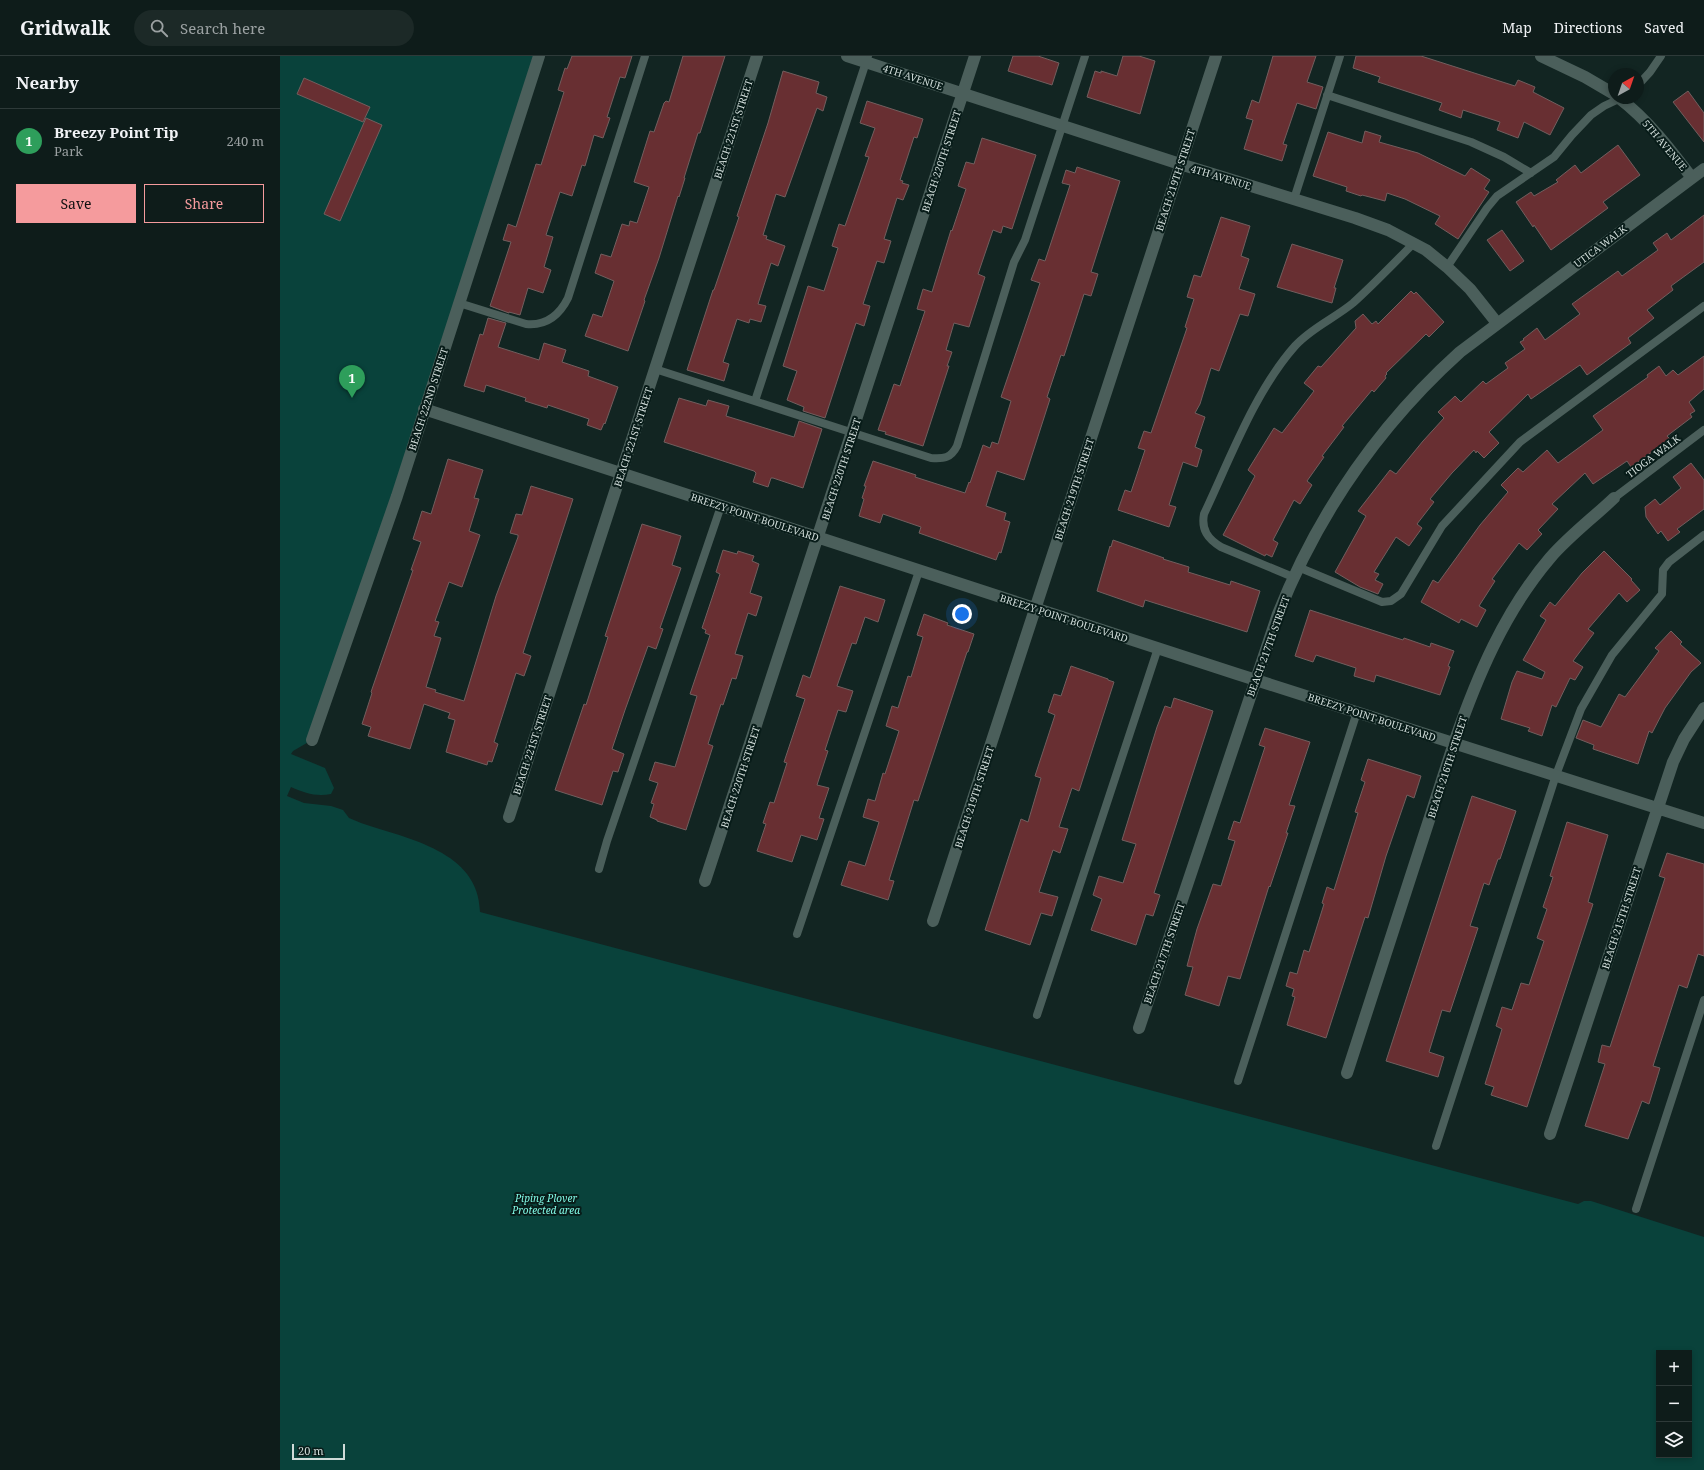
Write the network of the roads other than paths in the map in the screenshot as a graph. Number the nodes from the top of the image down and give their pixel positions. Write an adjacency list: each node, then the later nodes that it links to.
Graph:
1 (539, 56): 26 (street, BEACH 222ND STREET)
2 (645, 56): 26 (lane)
3 (757, 56): 29 (street, BEACH 221ST STREET)
4 (847, 56): 11 (street, 4TH AVENUE)
5 (975, 56): 14 (street, BEACH 220TH STREET)
6 (1085, 56): 18 (lane)
7 (1216, 56): 19 (street, BEACH 219TH STREET)
8 (1340, 56): 15 (lane)
9 (1541, 56): 13 (street, 5TH AVENUE)
10 (1661, 56): 12 (lane)
11 (867, 59): 14 (street, 4TH AVENUE); 30 (lane)
12 (1644, 78)
13 (1608, 91)
14 (963, 93): 18 (street, 4TH AVENUE); 33 (street, BEACH 220TH STREET)
15 (1327, 95): 21 (lane); 23 (lane)
16 (1608, 103): 21 (lane)
17 (1626, 104): 22 (street, 5TH AVENUE)
18 (1062, 126): 19 (street, 4TH AVENUE); 33 (lane)
19 (1180, 164): 23 (street, 4TH AVENUE); 41 (street, BEACH 219TH STREET)
20 (1704, 169): 22 (street, UTICA WALK)
21 (1531, 173): 25 (lane)
22 (1692, 178): 28 (street, UTICA WALK)
23 (1294, 199): 24 (street, 4TH AVENUE)
24 (1414, 243): 25 (street, 4TH AVENUE); 40 (lane)
25 (1447, 267): 28 (street, 4TH AVENUE)
26 (459, 303): 31 (street, BEACH 222ND STREET)
27 (1704, 306): 40 (lane)
28 (1497, 323): 40 (street, BEACH 217TH STREET)
29 (655, 369): 30 (lane); 34 (street, BEACH 221ST STREET)
30 (755, 401): 33 (lane)
31 (424, 409): 34 (street, BREEZY POINT BOULEVARD); 46 (street, BEACH 222ND STREET)
32 (1704, 430): 35 (lane, TIOGA WALK)
33 (853, 433): 38 (street, BEACH 220TH STREET)
34 (621, 474): 36 (street, BREEZY POINT BOULEVARD); 50 (street, BEACH 221ST STREET)
35 (1614, 498): 47 (street, BEACH 216TH STREET)
36 (721, 506): 38 (street, BREEZY POINT BOULEVARD); 52 (lane)
37 (1704, 535): 48 (lane)
38 (819, 538): 39 (street, BREEZY POINT BOULEVARD); 53 (street, BEACH 220TH STREET)
39 (919, 571): 41 (street, BREEZY POINT BOULEVARD); 55 (lane)
40 (1296, 572): 43 (street, BEACH 217TH STREET)
41 (1035, 608): 42 (street, BREEZY POINT BOULEVARD); 54 (street, BEACH 219TH STREET)
42 (1158, 648): 43 (street, BREEZY POINT BOULEVARD); 57 (lane)
43 (1255, 680): 45 (street, BREEZY POINT BOULEVARD); 58 (street, BEACH 217TH STREET)
44 (1704, 708): 49 (street, BEACH 215TH STREET)
45 (1357, 712): 47 (street, BREEZY POINT BOULEVARD); 60 (lane)
46 (312, 740)
47 (1454, 743): 48 (street, BREEZY POINT BOULEVARD); 59 (street, BEACH 216TH STREET)
48 (1556, 775): 49 (street, BREEZY POINT BOULEVARD); 62 (lane)
49 (1657, 808): 51 (street, BREEZY POINT BOULEVARD); 61 (street, BEACH 215TH STREET)
50 (508, 818)
51 (1704, 823)
52 (599, 869)
53 (705, 881)
54 (933, 921)
55 (797, 934)
56 (1704, 1000): 63 (lane)
57 (1037, 1015)
58 (1139, 1028)
59 (1347, 1073)
60 (1238, 1081)
61 (1550, 1134)
62 (1436, 1146)
63 (1636, 1209)

